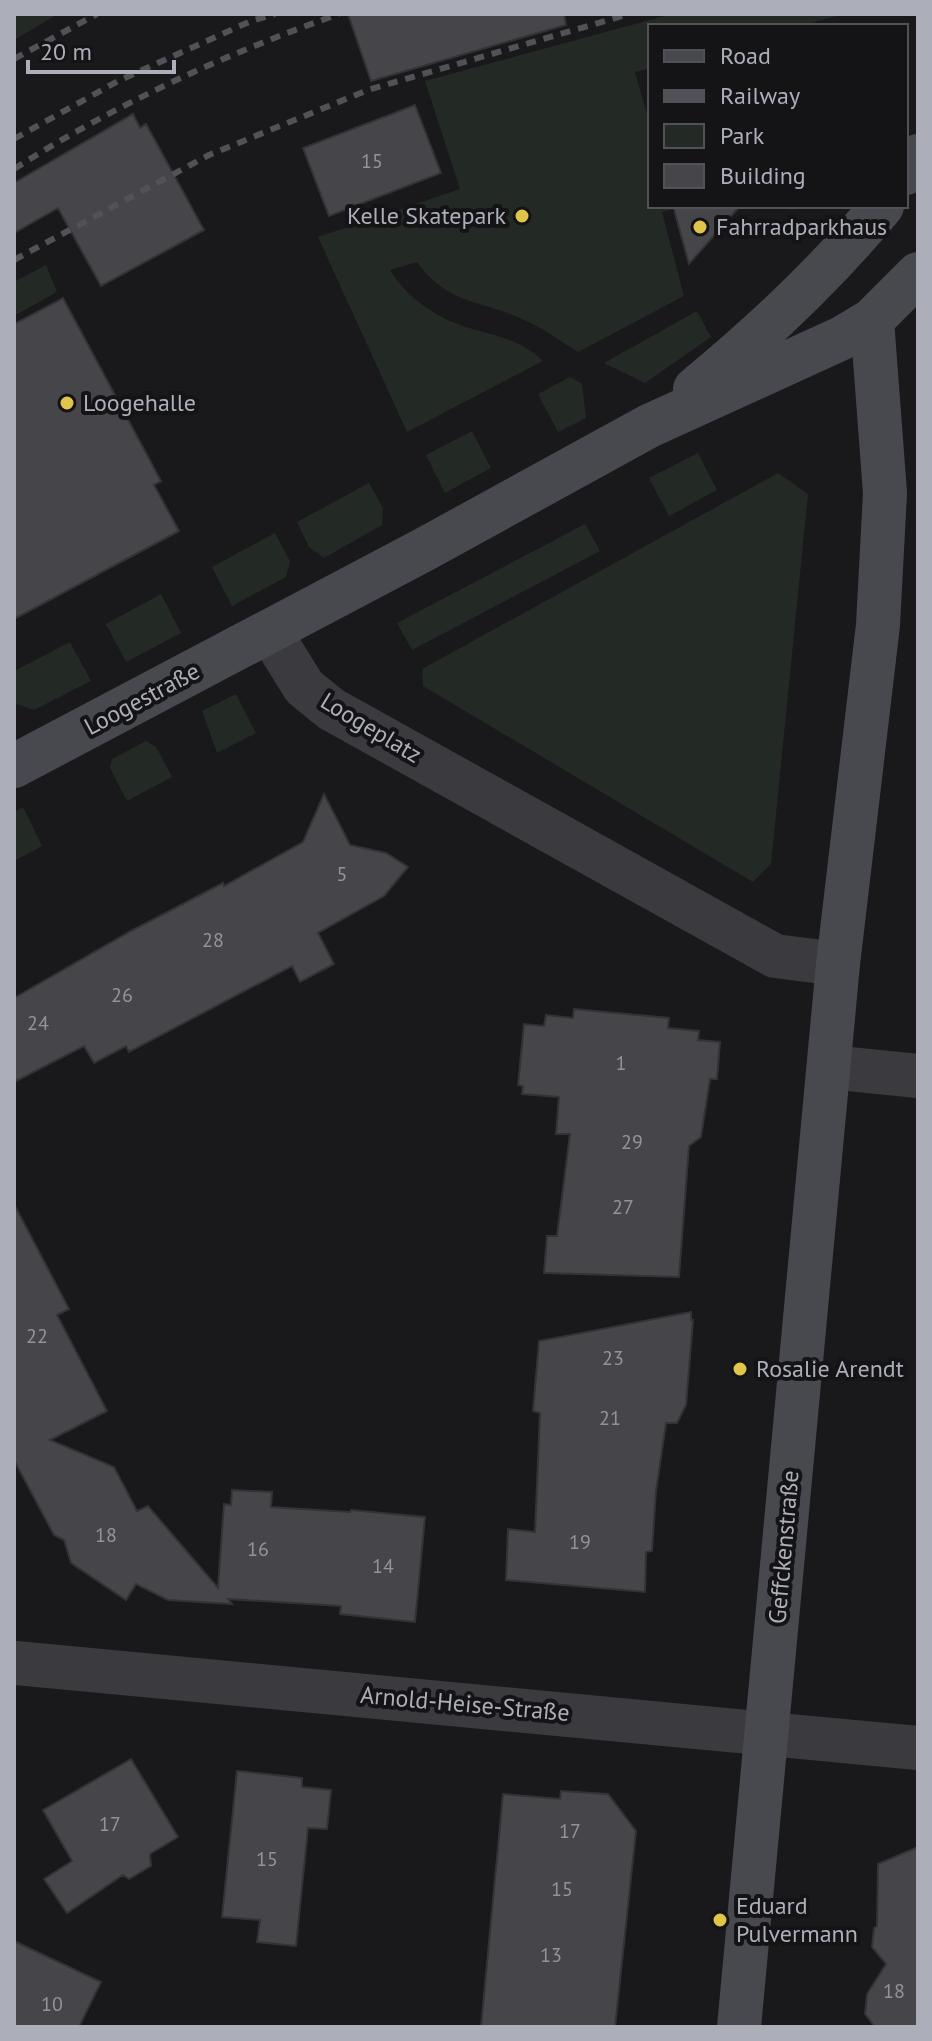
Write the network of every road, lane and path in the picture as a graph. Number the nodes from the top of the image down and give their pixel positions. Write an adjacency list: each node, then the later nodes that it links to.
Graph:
1 (880, 208): 3 (street)
2 (918, 274): 4 (street)
3 (787, 308): 5 (street); 6 (street)
4 (872, 320): 5 (street); 9 (street)
5 (814, 350): 6 (street)
6 (649, 426): 7 (street)
7 (270, 632): 8 (street, Loogestraße); 9 (street, Loogeplatz)
8 (14, 766)
9 (838, 964): 10 (street)
10 (829, 1067): 11 (street); 13 (street, Geffckenstraße)
11 (918, 1076)
12 (15, 1664): 13 (street, Arnold-Heise-Straße)
13 (767, 1732): 14 (street, Arnold-Heise-Straße); 15 (street, Geffckenstraße)
14 (918, 1748)
15 (739, 2027)

